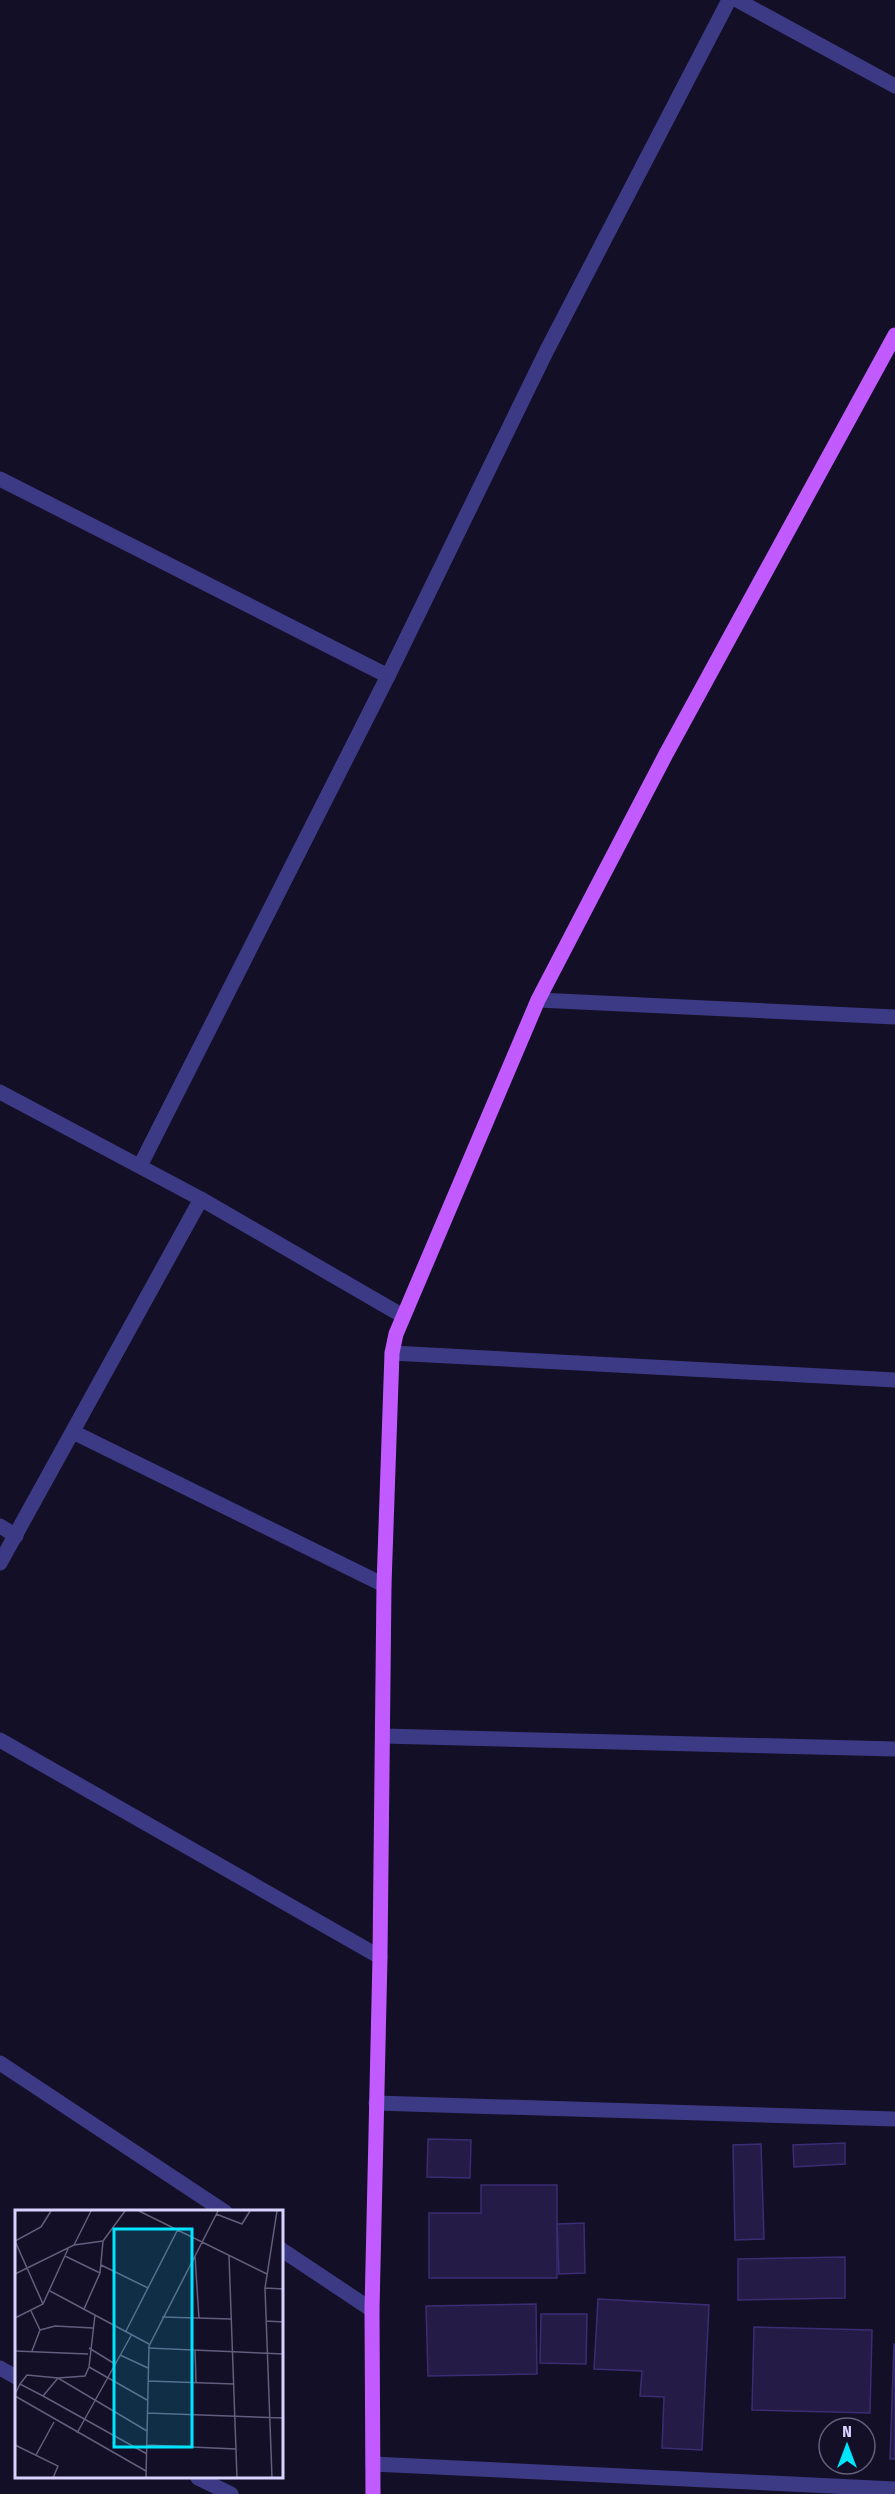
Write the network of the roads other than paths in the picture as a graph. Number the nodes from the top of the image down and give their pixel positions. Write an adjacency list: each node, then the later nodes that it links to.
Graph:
1 (729, 0): 6 (street)
2 (738, 0): 3 (street)
3 (895, 86)
4 (895, 335): 7 (main road)
5 (0, 479): 6 (street)
6 (388, 676): 10 (street)
7 (538, 1000): 8 (street); 12 (main road)
8 (895, 1017)
9 (0, 1092): 10 (street)
10 (140, 1166): 11 (street)
11 (201, 1199): 12 (street); 15 (street)
12 (403, 1316): 13 (main road)
13 (392, 1353): 14 (street); 19 (main road)
14 (895, 1380)
15 (73, 1432): 17 (street); 19 (street)
16 (0, 1526): 17 (street)
17 (16, 1536): 18 (street)
18 (0, 1563)
19 (384, 1585): 20 (main road)
20 (383, 1736): 22 (street); 23 (main road)
21 (0, 1740): 23 (street)
22 (895, 1749)
23 (380, 1957): 25 (main road)
24 (0, 2062): 27 (street)
25 (376, 2103): 26 (street); 29 (main road)
26 (895, 2119)
27 (222, 2210)
28 (284, 2251): 29 (street)
29 (372, 2310): 32 (main road)
30 (0, 2368): 31 (street)
31 (15, 2376)
32 (373, 2464): 34 (street); 36 (main road)
33 (200, 2479): 35 (street)
34 (895, 2489)
35 (231, 2494)
36 (373, 2494)

